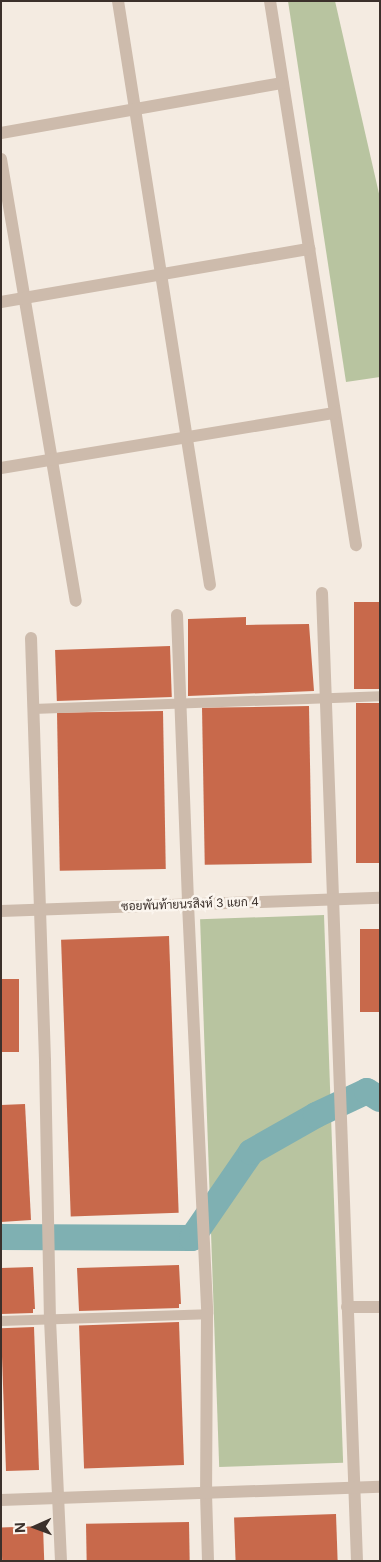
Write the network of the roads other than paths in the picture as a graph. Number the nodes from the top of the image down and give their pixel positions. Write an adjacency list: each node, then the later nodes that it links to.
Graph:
1 (118, 1): 4 (street)
2 (270, 1): 3 (street)
3 (283, 84): 4 (street); 7 (street)
4 (135, 110): 5 (street); 8 (street)
5 (1, 133)
6 (1, 159): 9 (street)
7 (309, 249): 8 (street); 11 (street)
8 (161, 274): 9 (street); 12 (street)
9 (25, 298): 10 (street); 13 (street)
10 (1, 302)
11 (335, 413): 12 (street); 15 (street)
12 (187, 437): 13 (street); 16 (street)
13 (52, 460): 14 (street); 18 (street)
14 (1, 468)
15 (356, 545)
16 (210, 585)
17 (322, 593): 22 (street)
18 (76, 601)
19 (178, 615): 23 (street)
20 (31, 638): 24 (street)
21 (380, 696): 22 (lane)
22 (325, 698): 23 (lane); 26 (street)
23 (180, 703): 24 (lane); 27 (street)
24 (33, 709): 28 (street)
25 (380, 898): 26 (street, ซอยพันท้ายนรสิงห์ 3 แยก 4)
26 (333, 899): 27 (street, ซอยพันท้ายนรสิงห์ 3 แยก 4); 31 (street)
27 (188, 904): 28 (street, ซอยพันท้ายนรสิงห์ 3 แยก 4); 32 (street)
28 (40, 909): 29 (street, ซอยพันท้ายนรสิงห์ 3 แยก 4); 33 (street)
29 (1, 911)
30 (380, 1306): 31 (street)
31 (348, 1307): 36 (street)
32 (207, 1314): 33 (lane); 37 (street)
33 (50, 1319): 34 (lane); 38 (street)
34 (1, 1320)
35 (380, 1487): 36 (street)
36 (354, 1488): 37 (street); 42 (street)
37 (206, 1493): 38 (street); 41 (street)
38 (59, 1498): 39 (street); 40 (street)
39 (1, 1500)
40 (61, 1561)
41 (208, 1561)
42 (356, 1561)

